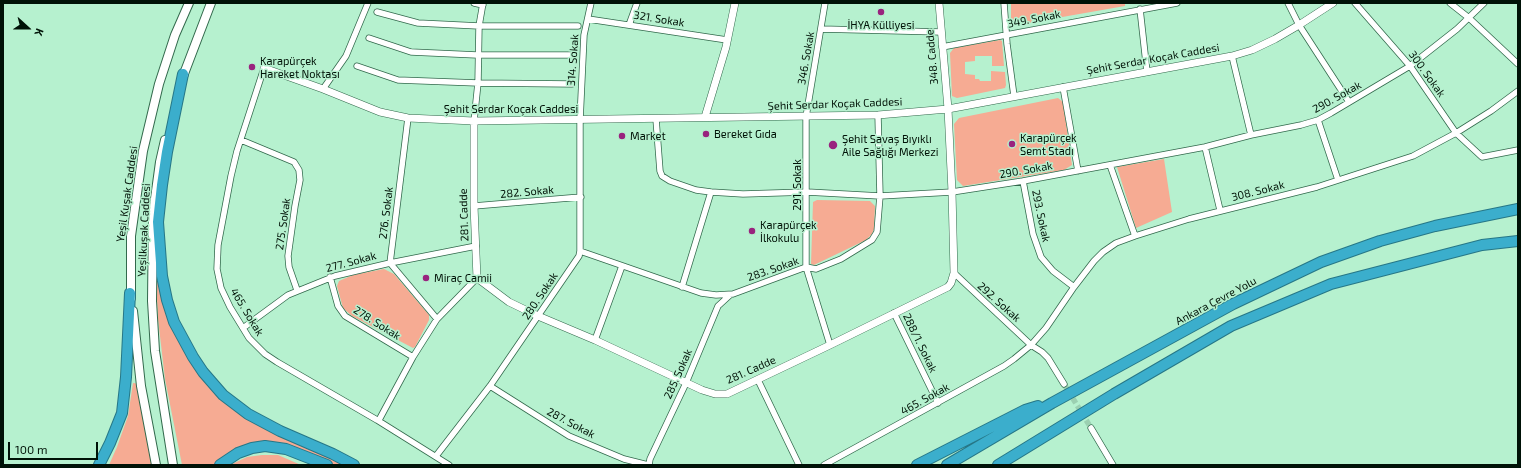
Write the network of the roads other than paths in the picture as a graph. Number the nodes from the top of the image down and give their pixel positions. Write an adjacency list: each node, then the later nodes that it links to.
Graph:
1 (189, 3): 87 (main road, Yeşil Kuşak Caddesi)
2 (211, 3): 40 (main road, Yeşilkuşak Caddesi)
3 (368, 3): 44 (street)
4 (474, 3): 17 (street)
5 (591, 3): 21 (street, 314. Sokak)
6 (637, 3): 22 (street)
7 (735, 3): 30 (street)
8 (825, 3): 26 (street, 346. Sokak)
9 (939, 3): 27 (street, 348. Cadde)
10 (1004, 3): 28 (street)
11 (1177, 3): 18 (street, 349. Sokak)
12 (1288, 3): 23 (street)
13 (1333, 3): 23 (street, Şehit Serdar Koçak Caddesi)
14 (1355, 3): 37 (street, 300. Sokak)
15 (1450, 3): 20 (street)
16 (1484, 3): 20 (street, 290. Sokak)
17 (483, 4): 24 (street)
18 (1140, 9): 28 (street, 349. Sokak); 39 (street)
19 (377, 12): 24 (street)
20 (1469, 18): 35 (street); 37 (street, 290. Sokak)
21 (588, 19): 22 (street, 321. Sokak); 54 (street, 314. Sokak)
22 (629, 25): 30 (street, 321. Sokak)
23 (1299, 25): 34 (street, Şehit Serdar Koçak Caddesi); 47 (street)
24 (479, 26): 25 (street); 32 (street)
25 (578, 26)
26 (821, 29): 27 (street); 51 (street, 346. Sokak)
27 (941, 32): 31 (street, 348. Cadde)
28 (1006, 34): 31 (street, 349. Sokak); 46 (street)
29 (369, 38): 32 (street)
30 (727, 40): 50 (street)
31 (942, 47): 48 (street, 348. Cadde)
32 (478, 55): 33 (street); 41 (street)
33 (574, 55)
34 (1232, 56): 39 (street, Şehit Serdar Koçak Caddesi); 58 (street)
35 (1518, 64)
36 (357, 66): 41 (street)
37 (1410, 66): 47 (street, 290. Sokak); 57 (street, 300. Sokak)
38 (264, 68): 44 (street, Şehit Serdar Koçak Caddesi); 59 (street, 465. Sokak)
39 (1147, 72): 43 (street, Şehit Serdar Koçak Caddesi)
40 (184, 74): 111 (main road, Yeşilkuşak Caddesi); 114 (highway)
41 (478, 83): 42 (street); 56 (street)
42 (572, 84)
43 (1063, 87): 46 (street, Şehit Serdar Koçak Caddesi); 63 (street)
44 (323, 89): 52 (street, Şehit Serdar Koçak Caddesi)
45 (1518, 91): 57 (street, 308. Sokak)
46 (1014, 96): 48 (street, Şehit Serdar Koçak Caddesi)
47 (1348, 102): 55 (street, 290. Sokak)
48 (948, 109): 49 (street, Şehit Serdar Koçak Caddesi); 68 (street)
49 (878, 115): 51 (street, Şehit Serdar Koçak Caddesi); 69 (street, 283. Sokak)
50 (705, 117): 51 (street, Şehit Serdar Koçak Caddesi); 53 (street, Şehit Serdar Koçak Caddesi)
51 (806, 117): 67 (street, 291. Sokak)
52 (408, 118): 56 (street, Şehit Serdar Koçak Caddesi); 78 (street, 276. Sokak)
53 (656, 119): 54 (street, Şehit Serdar Koçak Caddesi); 66 (street, 290. Sokak)
54 (580, 120): 56 (street, Şehit Serdar Koçak Caddesi); 70 (street, 280. Sokak)
55 (1318, 120): 58 (street, 290. Sokak); 64 (street)
56 (474, 121): 71 (street, 281. Cadde)
57 (1456, 133): 61 (street, 300. Sokak); 64 (street, 308. Sokak)
58 (1251, 135): 60 (street, 290. Sokak)
59 (241, 140): 86 (street, 275. Sokak); 94 (street, 465. Sokak)
60 (1205, 147): 62 (street, 290. Sokak); 73 (street)
61 (1518, 150)
62 (1110, 166): 63 (street, 290. Sokak); 74 (street)
63 (1078, 171): 65 (street, 290. Sokak)
64 (1338, 180): 73 (street, 308. Sokak)
65 (1023, 181): 68 (street, 290. Sokak); 85 (street, 293. Sokak)
66 (711, 192): 67 (street, 290. Sokak); 84 (street)
67 (807, 192): 69 (street, 290. Sokak); 80 (street, 291. Sokak)
68 (952, 192): 69 (street, 290. Sokak); 81 (street)
69 (880, 196): 80 (street, 283. Sokak)
70 (580, 197): 71 (street, 282. Sokak); 77 (street, 280. Sokak)
71 (474, 206): 76 (street, 281. Cadde)
72 (1518, 209): 104 (highway, Ankara Çevre Yolu)
73 (1220, 210): 74 (street, 308. Sokak)
74 (1134, 236): 85 (street, 308. Sokak)
75 (1518, 241): 122 (highway)
76 (476, 246): 78 (street, 277. Sokak); 83 (street, 281. Cadde)
77 (580, 251): 79 (street, 283. Sokak); 92 (street, 280. Sokak)
78 (390, 263): 82 (street, 277. Sokak); 93 (street)
79 (622, 266): 84 (street, 283. Sokak); 95 (street)
80 (806, 267): 89 (street, 283. Sokak); 96 (street, 291. Sokak)
81 (954, 273): 91 (street, 281. Cadde); 97 (street, 292. Sokak)
82 (330, 278): 86 (street, 277. Sokak); 98 (street, 278. Sokak)
83 (477, 278): 92 (street, 281. Cadde); 93 (street)
84 (682, 287): 88 (street, 283. Sokak)
85 (1074, 287): 97 (street, 308. Sokak)
86 (298, 290): 94 (street, 277. Sokak)
87 (130, 293): 109 (highway); 110 (main road, Yeşil Kuşak Caddesi)
88 (707, 295): 89 (street, 283. Sokak); 90 (street)
89 (730, 295): 90 (street, 285. Sokak)
90 (718, 306): 100 (street, 285. Sokak)
91 (894, 313): 96 (street, 281. Cadde); 103 (street, 288/1. Sokak)
92 (538, 316): 95 (street, 281. Cadde); 102 (street, 280. Sokak)
93 (437, 319): 98 (street)
94 (242, 328): 105 (street, 465. Sokak)
95 (595, 340): 100 (street, 281. Cadde)
96 (830, 345): 99 (street, 281. Cadde)
97 (1031, 345): 101 (street, 292. Sokak); 103 (street, 465. Sokak)
98 (413, 357): 105 (street)
99 (758, 380): 100 (street, 281. Cadde); 118 (street)
100 (686, 383): 117 (street, 285. Sokak)
101 (1064, 384)
102 (490, 386): 107 (street, 280. Sokak); 108 (street, 287. Sokak)
103 (938, 402): 119 (street, 465. Sokak)
104 (1052, 403): 120 (highway); 121 (highway, Ankara Çevre Yolu)
105 (379, 420): 107 (street, 465. Sokak)
106 (1091, 428): 123 (street)
107 (436, 456): 115 (street, 465. Sokak)
108 (624, 459): 116 (street); 117 (street, 287. Sokak)
109 (99, 465)
110 (156, 465)
111 (173, 465)
112 (220, 465): 113 (highway)
113 (327, 465)
114 (354, 465)
115 (449, 465)
116 (619, 465)
117 (649, 465)
118 (798, 465)
119 (824, 465)
120 (917, 465)
121 (946, 465)
122 (998, 465)
123 (1113, 465)

